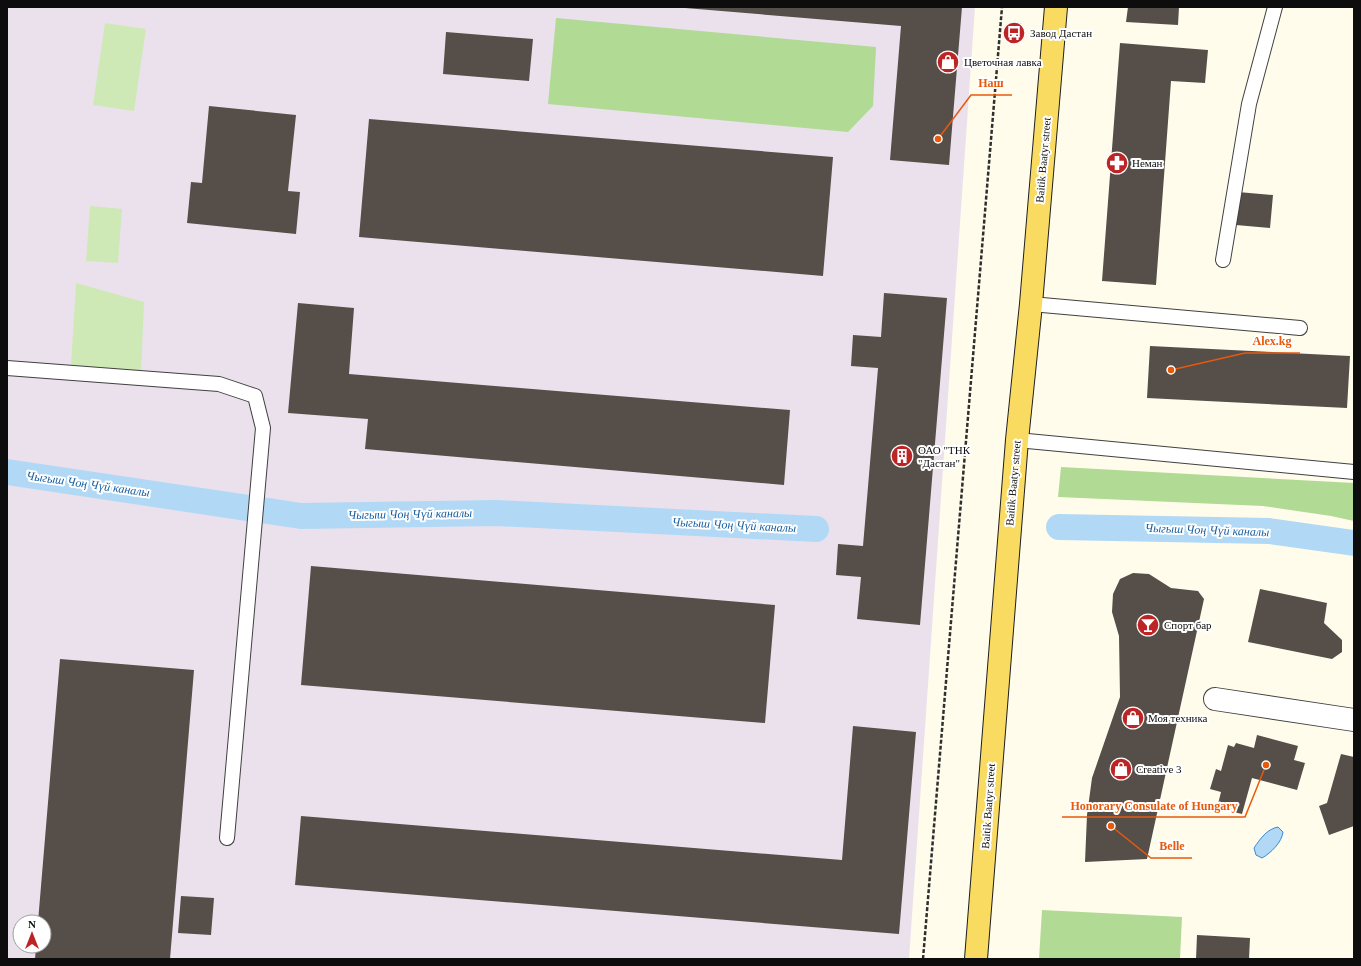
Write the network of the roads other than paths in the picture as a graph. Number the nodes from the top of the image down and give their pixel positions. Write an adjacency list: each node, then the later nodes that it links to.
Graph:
1 (1056, 7): 4 (main road, Baitik Baatyr street)
2 (1275, 7): 3 (lane)
3 (1223, 260)
4 (1031, 304): 5 (lane); 7 (main road, Baitik Baatyr street)
5 (1300, 328)
6 (7, 368): 11 (lane)
7 (1017, 440): 8 (lane); 12 (main road, Baitik Baatyr street)
8 (1354, 472)
9 (1215, 699): 10 (street)
10 (1354, 720)
11 (227, 838)
12 (976, 959)

